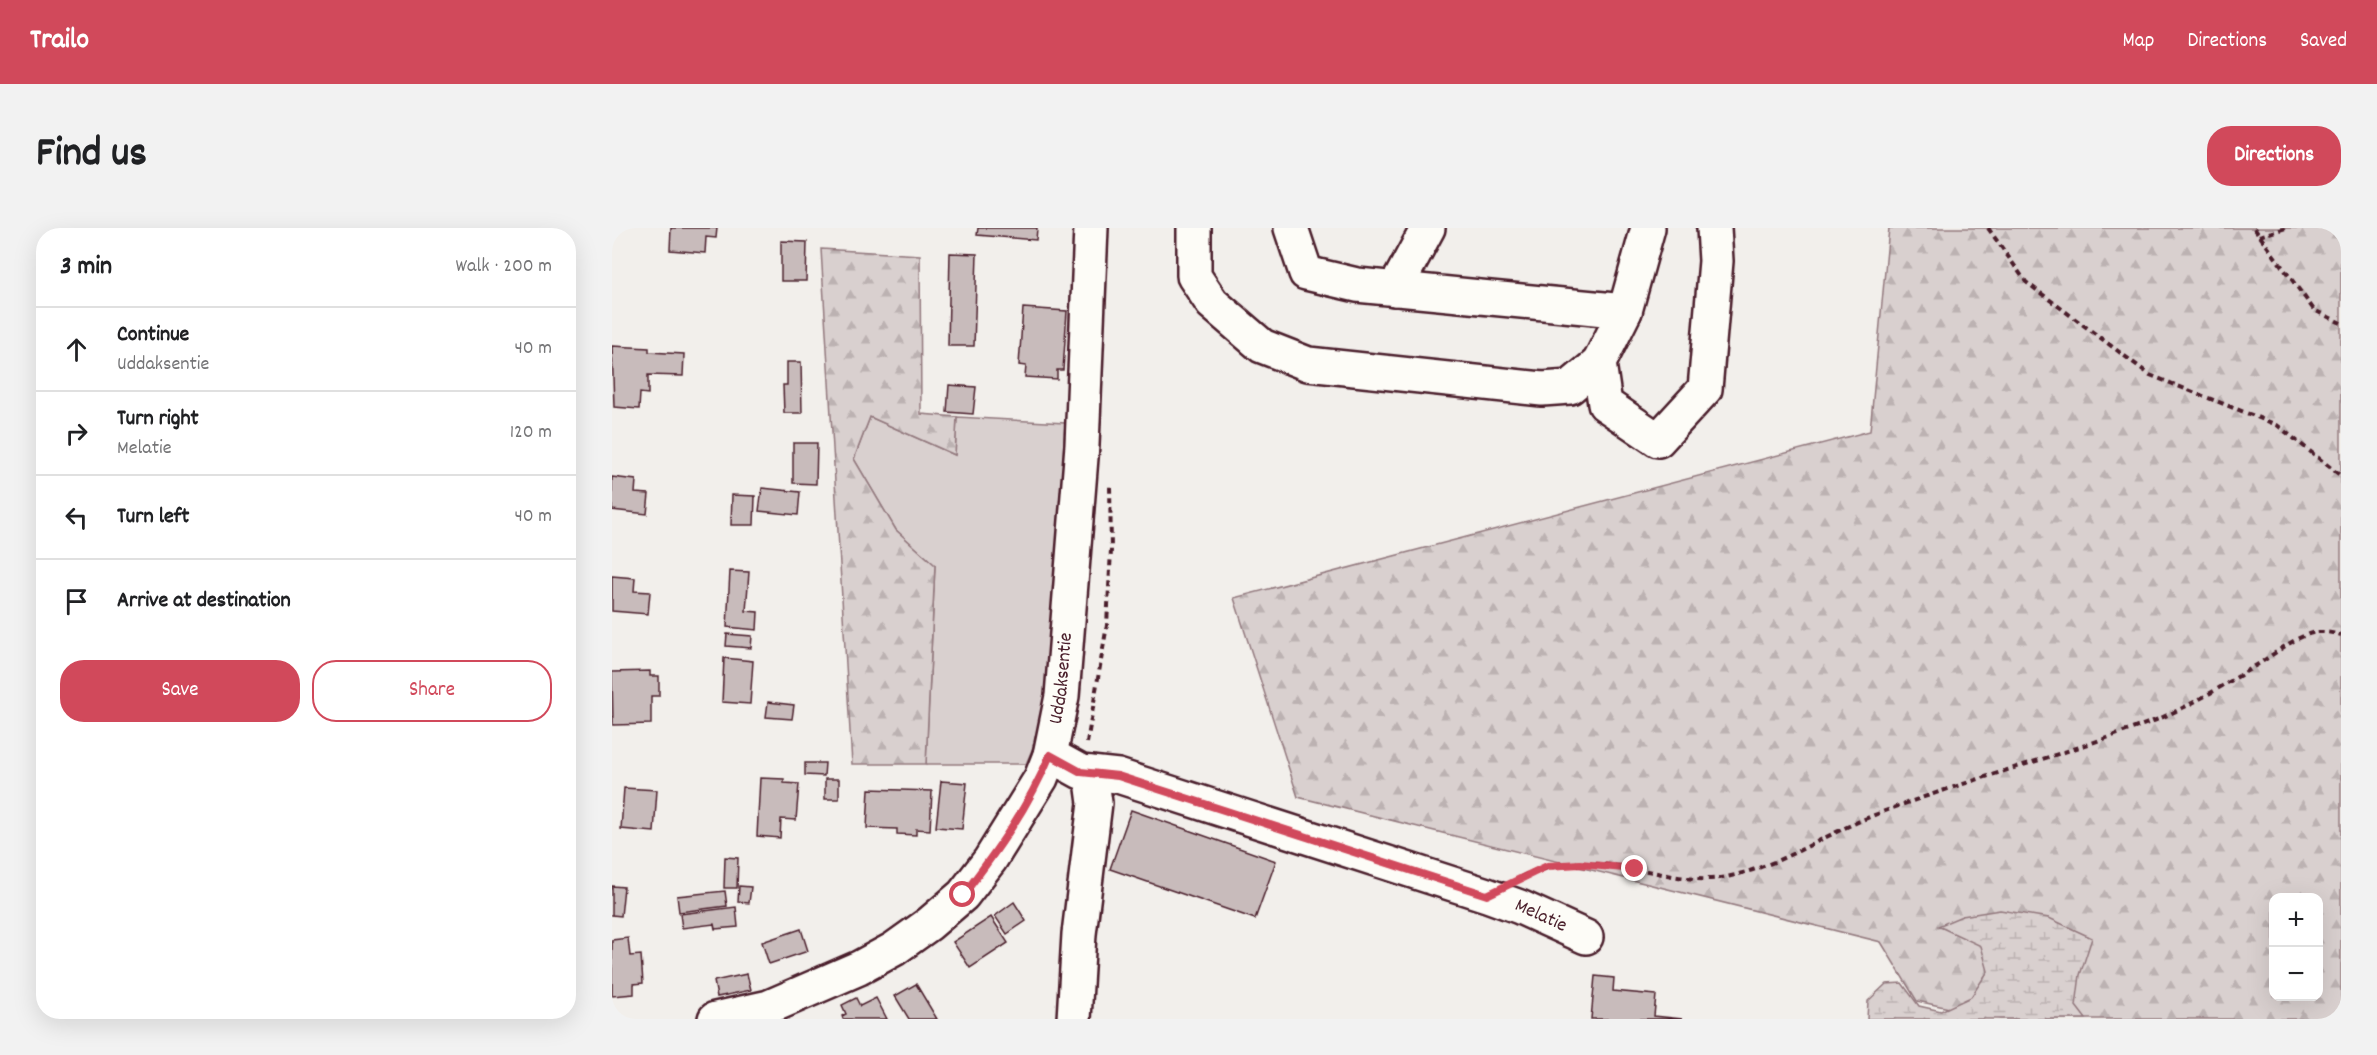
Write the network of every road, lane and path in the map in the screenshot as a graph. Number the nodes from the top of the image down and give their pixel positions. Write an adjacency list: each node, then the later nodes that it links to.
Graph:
1 (1091, 228): 17 (street, Uddaksentie)
2 (1194, 228): 14 (street)
3 (1291, 228): 11 (street)
4 (1428, 228): 11 (street)
5 (1648, 228): 12 (street)
6 (1714, 228): 14 (street)
7 (1988, 228): 15 (path)
8 (2254, 228): 10 (path)
9 (2286, 228): 10 (path)
10 (2259, 236): 13 (path)
11 (1395, 289): 12 (street)
12 (1625, 311): 14 (street)
13 (2341, 323)
14 (1599, 363)
15 (2341, 476)
16 (2341, 635): 19 (path)
17 (1050, 755): 18 (street, Melatie); 21 (street, Uddaksentie)
18 (1091, 773): 19 (street, Melatie); 22 (street)
19 (1487, 895): 20 (street, Melatie)
20 (1586, 937)
21 (716, 1019)
22 (1074, 1019)

